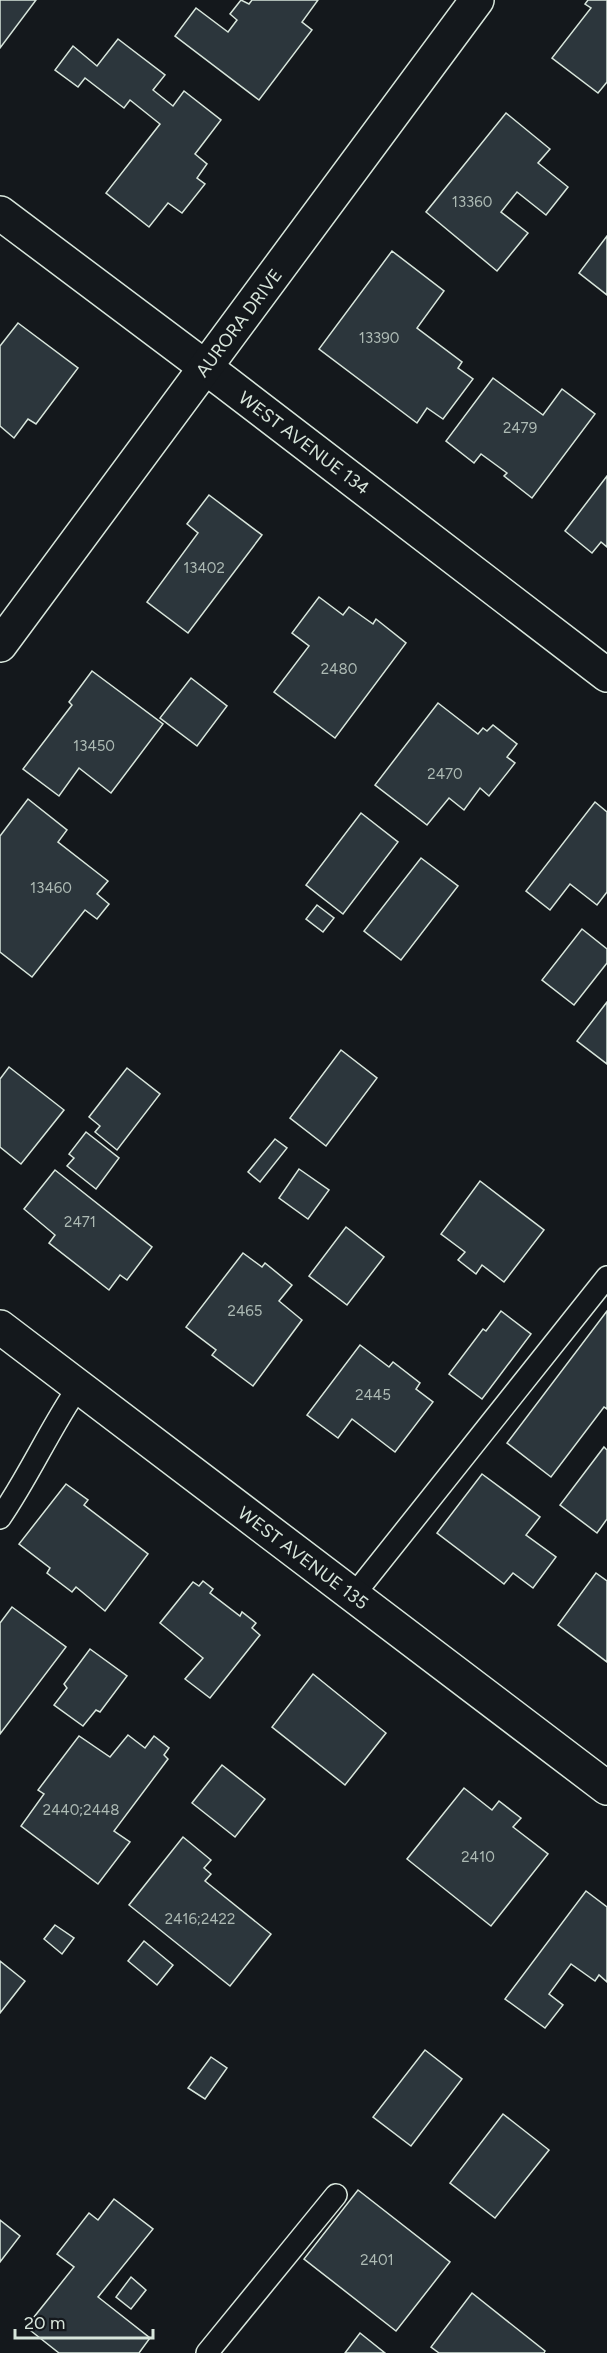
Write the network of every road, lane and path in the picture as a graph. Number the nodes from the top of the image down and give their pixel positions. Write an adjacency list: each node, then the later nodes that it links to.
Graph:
1 (477, 0): 3 (street, AURORA DRIVE)
2 (0, 213): 3 (street, WEST AVENUE 134)
3 (206, 368): 4 (street, AURORA DRIVE); 5 (street, WEST AVENUE 134)
4 (0, 645)
5 (607, 675)
6 (607, 1277): 10 (lane)
7 (0, 1327): 8 (street, WEST AVENUE 135)
8 (79, 1386): 9 (lane); 10 (street, WEST AVENUE 135)
9 (0, 1518)
10 (353, 1596): 11 (street, WEST AVENUE 135)
11 (607, 1788)
12 (336, 2195): 13 (lane)
13 (207, 2353)

